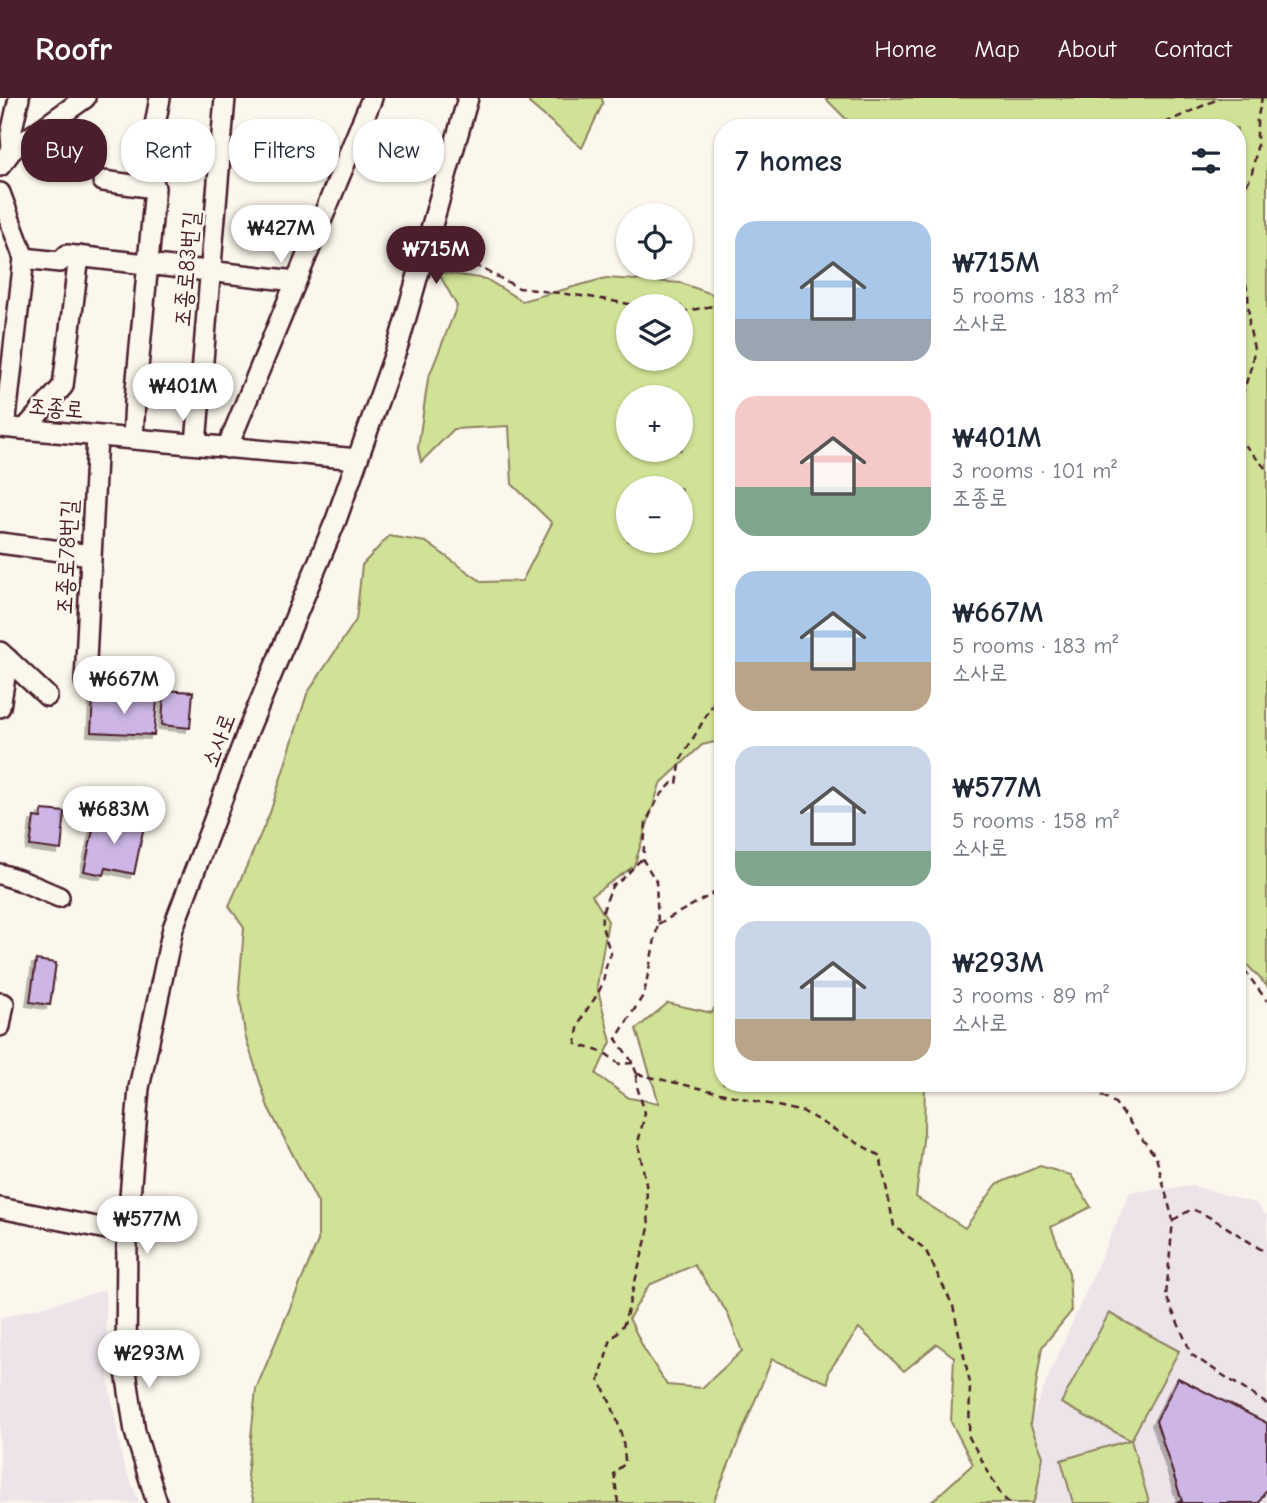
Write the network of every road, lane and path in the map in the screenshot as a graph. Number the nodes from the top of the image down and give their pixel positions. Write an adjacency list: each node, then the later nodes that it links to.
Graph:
1 (19, 98): 10 (street)
2 (85, 98): 10 (street)
3 (160, 98): 14 (street)
4 (225, 98): 20 (street, 조종로83번길)
5 (373, 98): 21 (street)
6 (468, 98): 19 (street, 소사로)
7 (1220, 98): 9 (path)
8 (1262, 98): 13 (path)
9 (1174, 119)
10 (12, 150): 11 (street)
11 (0, 166)
12 (107, 181): 14 (street)
13 (1246, 186)
14 (155, 187): 18 (street)
15 (0, 194): 17 (street)
16 (79, 256): 17 (street); 18 (street); 28 (street)
17 (24, 258): 27 (street)
18 (148, 264): 20 (street); 30 (street)
19 (421, 264): 23 (path); 34 (street, 소사로)
20 (210, 271): 21 (street); 31 (street, 조종로83번길)
21 (296, 281): 33 (street)
22 (1246, 285): 26 (path)
23 (616, 302)
24 (714, 306): 25 (path)
25 (693, 310)
26 (1246, 383)
27 (2, 427): 28 (street, 조종로)
28 (25, 429): 29 (street, 조종로)
29 (97, 436): 30 (street, 조종로); 37 (street, 조종로78번길)
30 (134, 439): 31 (street, 조종로)
31 (195, 444): 33 (street, 조종로)
32 (1246, 446): 35 (path)
33 (227, 447): 34 (street, 조종로)
34 (358, 459): 59 (street, 소사로)
35 (1267, 470)
36 (0, 543): 37 (street)
37 (91, 555): 39 (street, 조종로78번길)
38 (4, 655): 40 (street); 42 (street)
39 (85, 681)
40 (47, 696)
41 (714, 702): 43 (path)
42 (0, 707)
43 (643, 858): 47 (path); 52 (path)
44 (0, 874): 46 (street)
45 (714, 893): 47 (path)
46 (59, 897)
47 (658, 924): 52 (path)
48 (1246, 972): 49 (path)
49 (1267, 1001)
50 (2, 1003): 51 (street)
51 (0, 1026)
52 (633, 1063): 53 (path)
53 (638, 1074): 54 (path); 63 (path)
54 (714, 1091)
55 (717, 1092): 64 (path)
56 (1096, 1092): 58 (path)
57 (0, 1208): 59 (street)
58 (1173, 1220): 60 (path); 61 (path)
59 (127, 1233): 62 (street, 소사로)
60 (1267, 1252)
61 (1267, 1404)
62 (156, 1503)
63 (618, 1503)
64 (1009, 1503)

